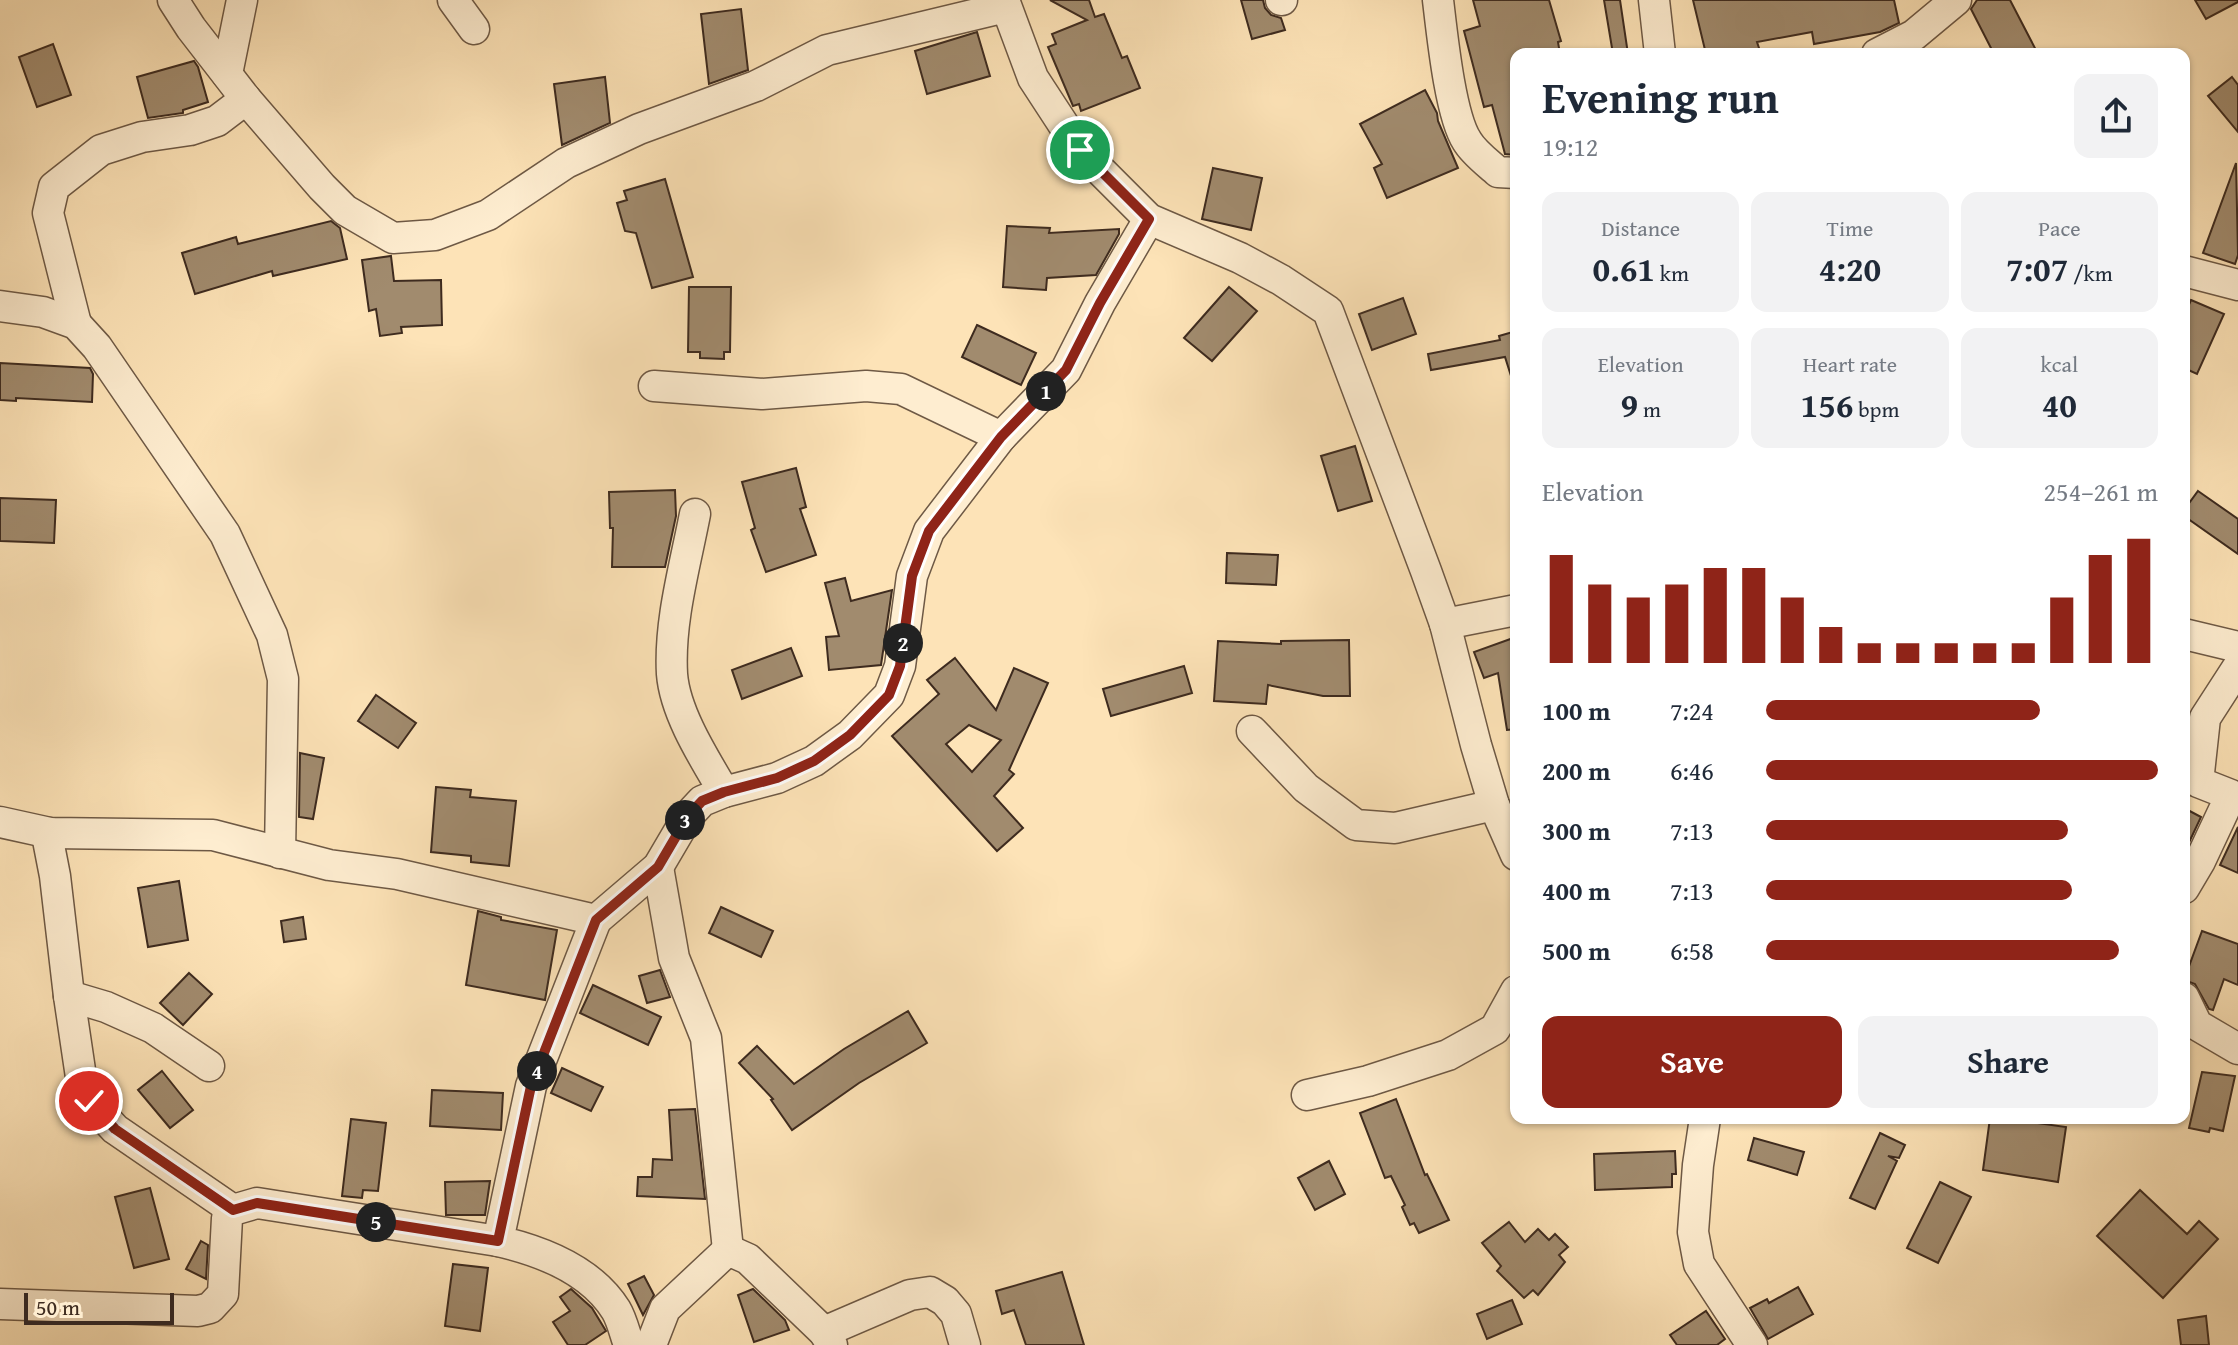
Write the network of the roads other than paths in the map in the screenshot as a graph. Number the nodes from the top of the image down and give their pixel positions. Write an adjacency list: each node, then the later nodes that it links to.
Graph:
1 (173, 0): 11 (street)
2 (242, 0): 11 (street)
3 (453, 0): 8 (street)
4 (1438, 0): 13 (street)
5 (1654, 0): 9 (street)
6 (1956, 0): 10 (street)
7 (1005, 3): 12 (street); 14 (street)
8 (474, 29)
9 (1659, 48)
10 (1889, 48)
11 (227, 74): 12 (street)
12 (246, 99): 18 (street)
13 (1510, 173)
14 (1149, 219): 20 (street); 23 (street)
15 (2190, 273): 16 (street)
16 (2238, 285)
17 (0, 306): 18 (street)
18 (76, 324): 34 (street)
19 (654, 386): 20 (street)
20 (1001, 437): 28 (street)
21 (695, 514): 28 (street)
22 (1510, 611): 23 (street)
23 (1445, 624): 30 (street)
24 (2190, 635): 25 (street)
25 (2238, 647)
26 (2238, 667): 29 (street)
27 (1252, 731): 30 (street)
28 (724, 792): 35 (street)
29 (2234, 798): 36 (street)
30 (1494, 805): 33 (street)
31 (0, 822): 32 (street)
32 (50, 833): 34 (street); 38 (street)
33 (1510, 841)
34 (280, 853): 37 (street)
35 (658, 867): 37 (street); 47 (street)
36 (2190, 878)
37 (596, 920): 46 (street)
38 (69, 996): 42 (street); 45 (street)
39 (1510, 1002): 43 (street)
40 (2190, 1013): 41 (street)
41 (2238, 1049)
42 (209, 1066)
43 (1307, 1095)
44 (1704, 1124): 53 (street)
45 (233, 1210): 46 (street); 48 (street)
46 (498, 1241): 50 (street)
47 (728, 1250): 49 (street); 51 (street)
48 (0, 1304)
49 (828, 1338): 52 (street)
50 (629, 1345)
51 (651, 1345)
52 (965, 1345)
53 (1752, 1345)

